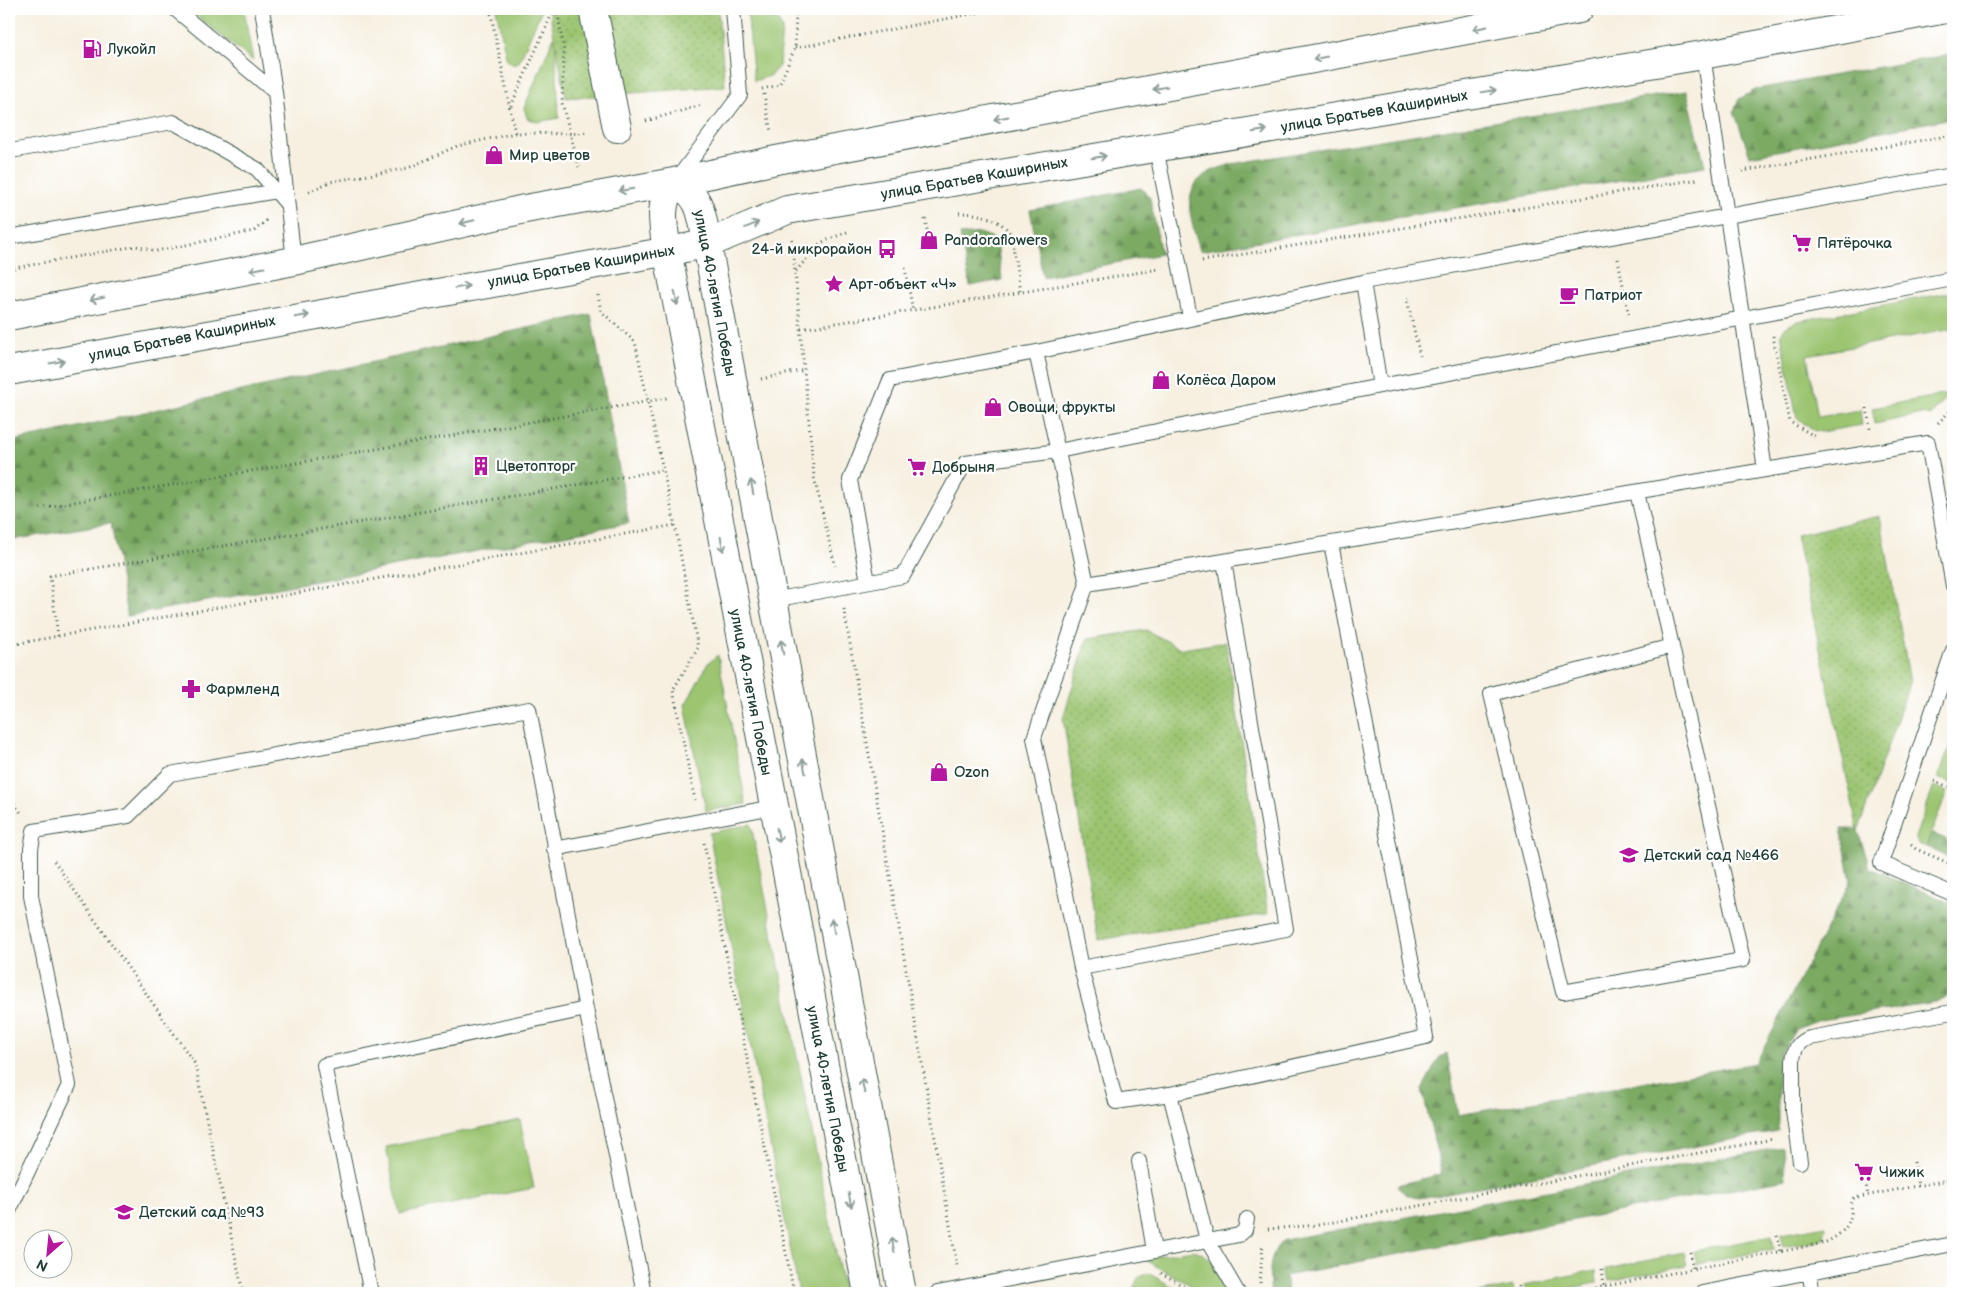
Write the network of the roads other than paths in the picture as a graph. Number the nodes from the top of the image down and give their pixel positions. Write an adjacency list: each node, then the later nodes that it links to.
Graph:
1 (175, 9): 8 (lane)
2 (262, 9): 8 (lane)
3 (593, 9): 9 (main road)
4 (733, 9): 13 (lane)
5 (1579, 9): 13 (main road, one-way to 13)
6 (1946, 9): 7 (main road, улица Братьев Кашириных)
7 (1703, 55): 10 (main road, улица Братьев Кашириных, one-way to 7); 16 (lane)
8 (275, 92): 15 (lane)
9 (617, 128)
10 (1156, 148): 18 (main road, улица Братьев Кашириных, one-way to 10); 24 (lane)
11 (9, 154): 14 (lane)
12 (1953, 175): 16 (lane)
13 (674, 182): 18 (main road, улица 40-летия Победы); 19 (main road, улица 40-летия Победы); 20 (main road, one-way to 20)
14 (276, 191): 15 (lane); 17 (lane)
15 (287, 204): 20 (lane)
16 (1727, 217): 22 (lane); 25 (lane)
17 (9, 237)
18 (707, 244): 19 (main road, улица Братьев Кашириных); 37 (main road, улица 40-летия Победы, one-way to 18)
19 (667, 250): 27 (main road, улица Братьев Кашириных, one-way to 19); 40 (main road, улица 40-летия Победы, one-way to 40)
20 (294, 261): 23 (main road, one-way to 23)
21 (1953, 279): 25 (lane)
22 (1363, 282): 24 (lane); 28 (lane)
23 (9, 316)
24 (1190, 317): 26 (lane)
25 (1743, 320): 28 (lane); 30 (lane)
26 (1036, 352): 29 (lane); 34 (lane)
27 (9, 371)
28 (1380, 386): 29 (lane)
29 (1058, 451): 34 (lane); 35 (lane)
30 (1765, 470): 31 (lane); 36 (lane)
31 (1637, 492): 32 (lane); 38 (lane)
32 (1331, 543): 33 (lane); 46 (lane)
33 (1224, 561): 35 (lane); 43 (lane)
34 (868, 582): 37 (lane)
35 (1087, 584): 43 (lane)
36 (1953, 586)
37 (773, 600): 58 (main road, улица 40-летия Победы, one-way to 37)
38 (1672, 646): 38 (lane)
39 (1953, 650): 42 (lane)
40 (773, 807): 41 (lane); 57 (main road, улица 40-летия Победы, one-way to 57)
41 (554, 849): 44 (lane); 49 (lane)
42 (1953, 894)
43 (1081, 968): 46 (lane)
44 (586, 1009): 55 (lane); 56 (lane)
45 (1953, 1012): 48 (lane)
46 (1170, 1094): 51 (lane)
47 (1139, 1162): 53 (lane)
48 (1800, 1162)
49 (9, 1211)
50 (1246, 1225): 51 (lane)
51 (1207, 1240): 53 (lane); 60 (lane)
52 (1953, 1244): 54 (lane)
53 (1154, 1251): 59 (lane)
54 (1810, 1272): 61 (lane); 62 (lane)
55 (371, 1293)
56 (644, 1293)
57 (868, 1293)
58 (902, 1293)
59 (937, 1293)
60 (1238, 1293)
61 (1702, 1293)
62 (1813, 1293)

